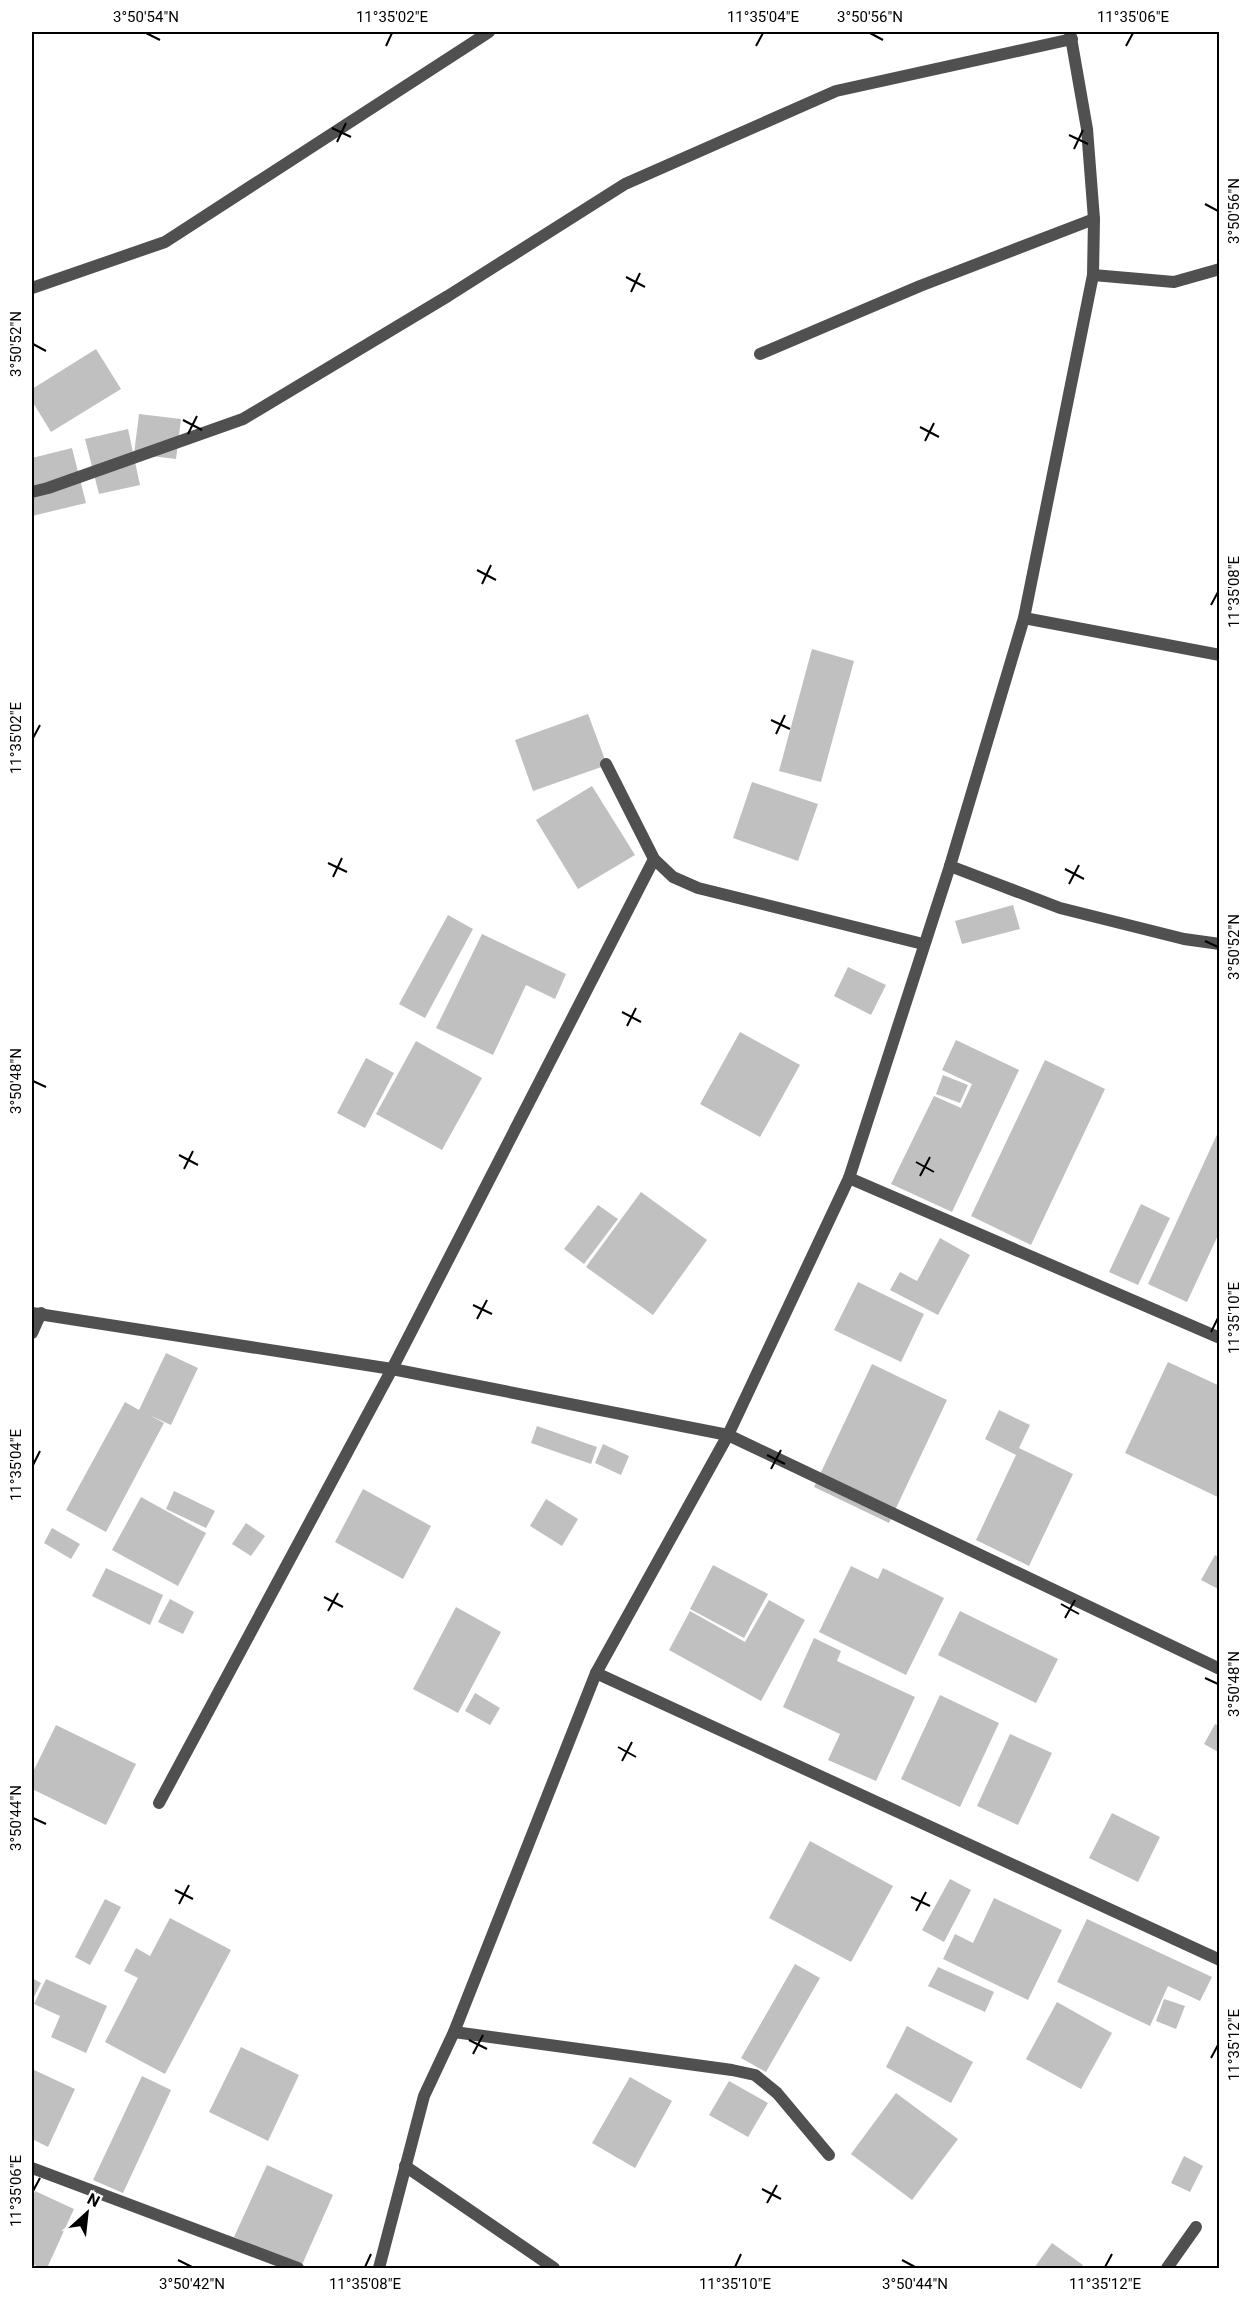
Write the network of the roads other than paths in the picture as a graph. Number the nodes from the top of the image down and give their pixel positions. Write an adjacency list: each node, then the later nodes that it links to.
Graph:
1 (489, 32): 6 (street)
2 (1071, 35): 3 (street); 8 (street)
3 (1094, 219): 5 (street); 7 (street)
4 (1220, 269): 5 (street)
5 (1093, 275): 9 (street)
6 (32, 288)
7 (760, 354)
8 (32, 492)
9 (1024, 618): 10 (street); 13 (street)
10 (1220, 655)
11 (606, 764): 12 (street)
12 (654, 859): 15 (street); 20 (street)
13 (950, 866): 14 (street); 15 (street)
14 (1220, 944)
15 (923, 945): 16 (street)
16 (849, 1178): 19 (street); 21 (street)
17 (36, 1313): 18 (street); 20 (street)
18 (32, 1333)
19 (1220, 1338)
20 (392, 1369): 21 (street); 24 (street)
21 (728, 1435): 22 (street); 23 (street)
22 (1220, 1669)
23 (596, 1673): 25 (street); 26 (street)
24 (159, 1803)
25 (1220, 1960)
26 (454, 2032): 27 (street); 28 (street)
27 (829, 2155)
28 (405, 2166): 32 (street); 33 (street)
29 (32, 2168): 31 (street)
30 (1196, 2227): 34 (street)
31 (298, 2268)
32 (379, 2268)
33 (554, 2268)
34 (1167, 2268)

